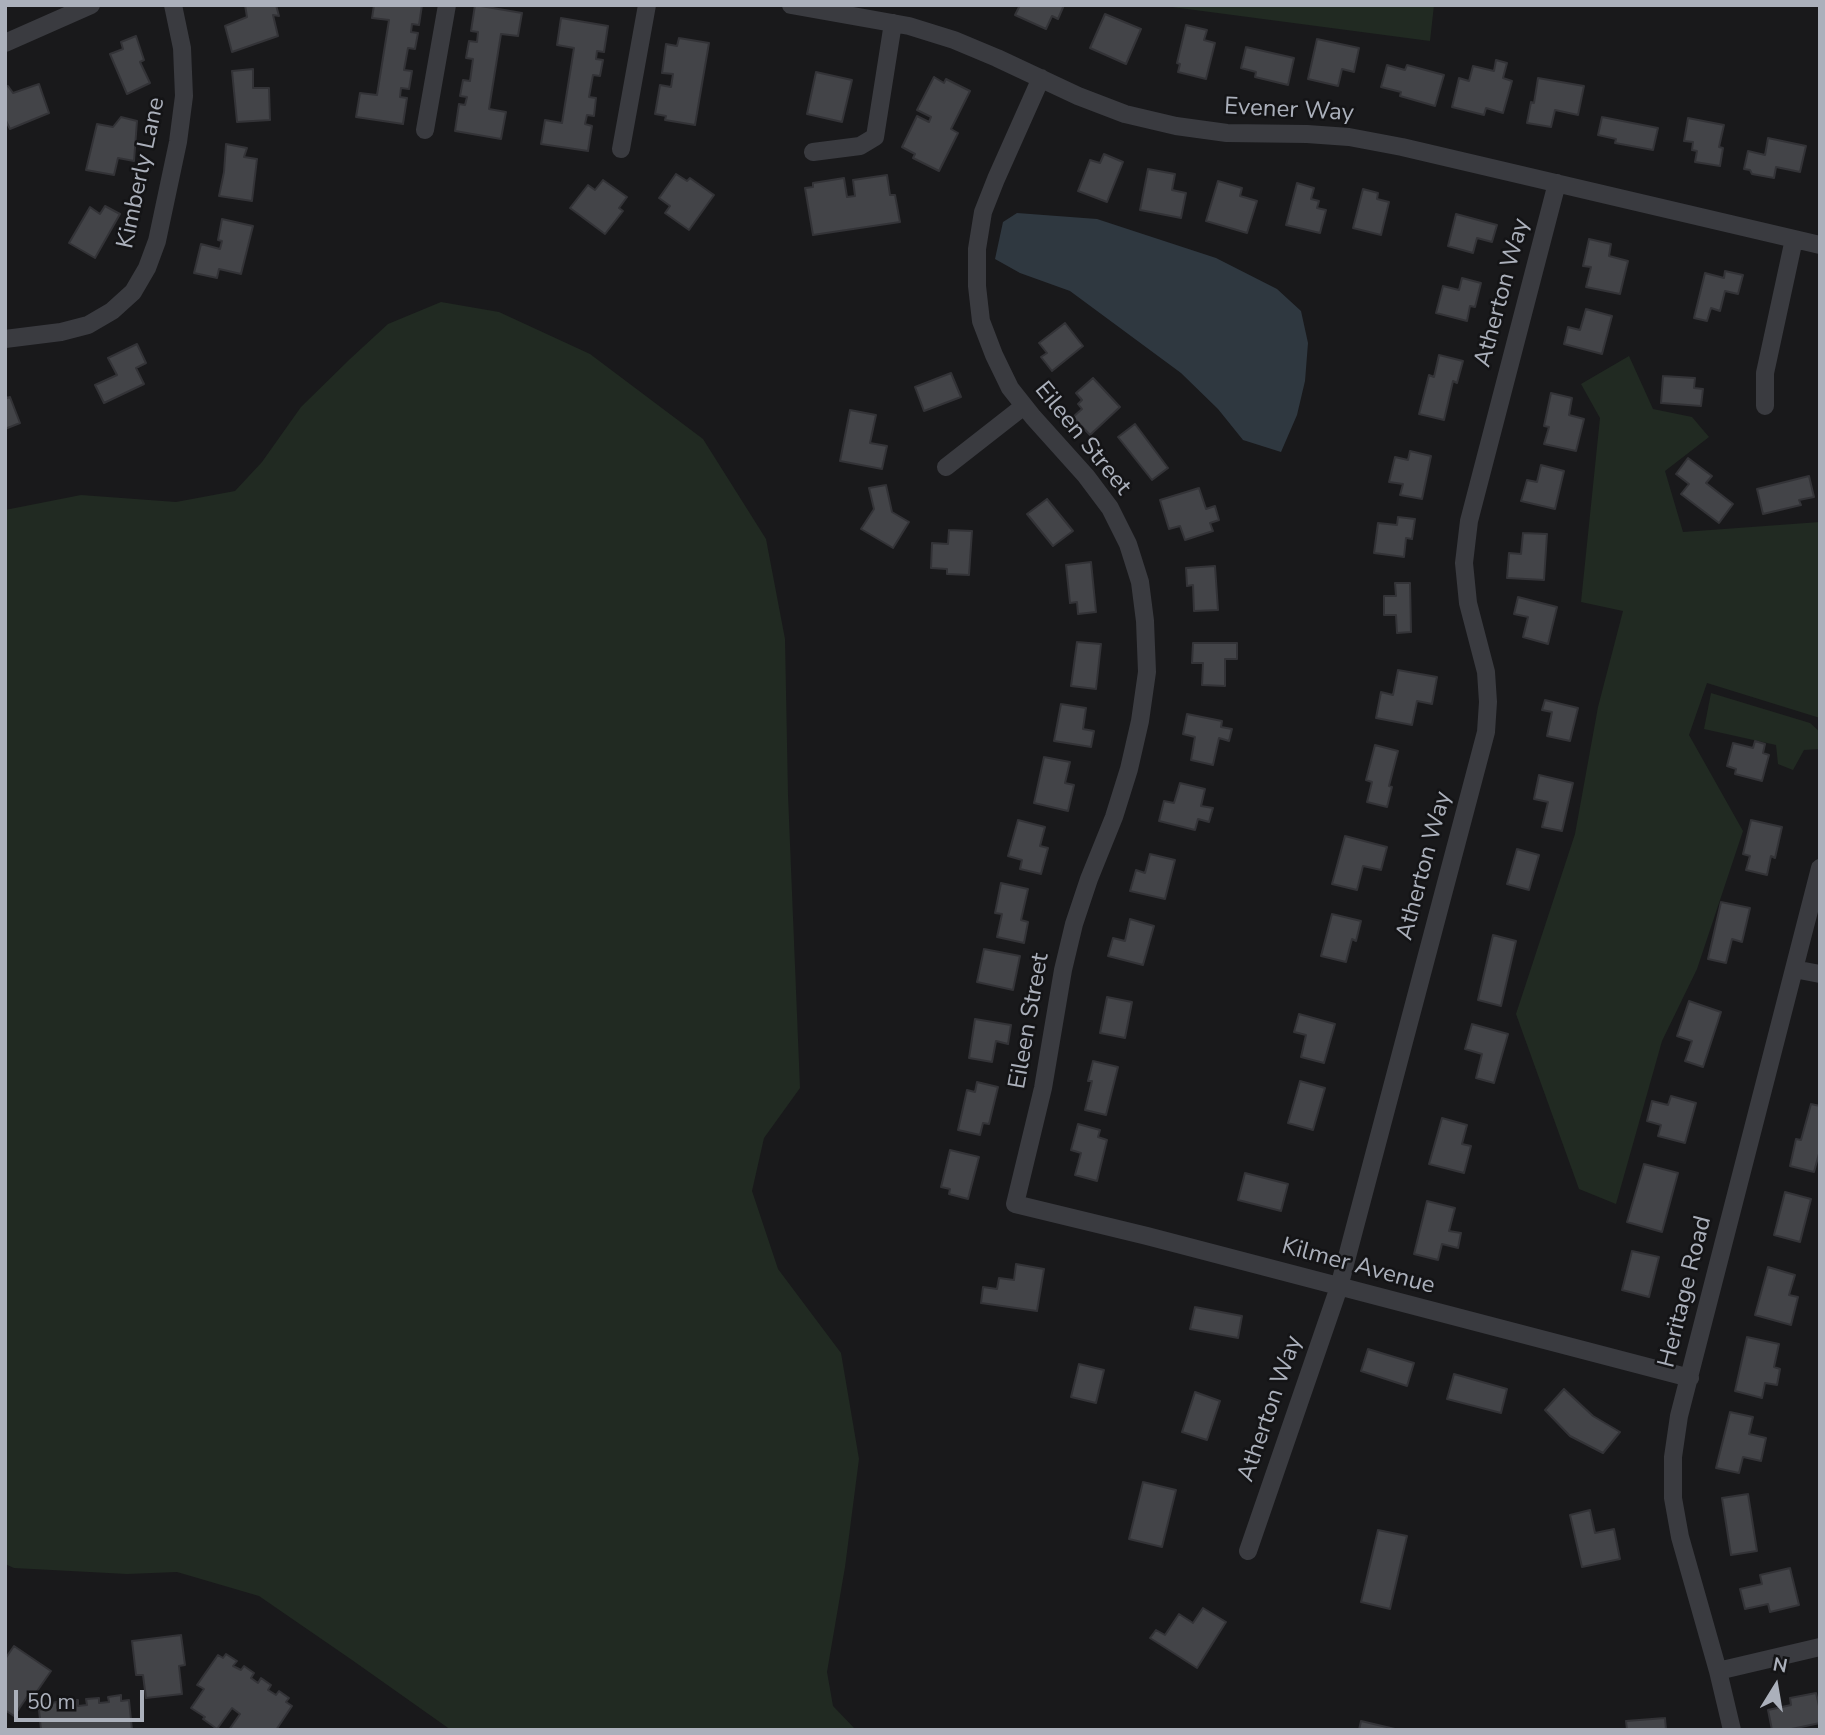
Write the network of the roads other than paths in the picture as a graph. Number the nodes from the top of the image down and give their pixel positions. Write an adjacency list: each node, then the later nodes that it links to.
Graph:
1 (91, 5): 7 (street)
2 (173, 5): 15 (street, Kimberly Lane)
3 (447, 5): 9 (street)
4 (647, 5): 10 (street)
5 (791, 5): 6 (street, Evener Way)
6 (893, 23): 8 (street, Evener Way); 11 (street)
7 (5, 43)
8 (1041, 78): 12 (street, Evener Way); 16 (street, Eileen Street)
9 (425, 130)
10 (621, 149)
11 (813, 152)
12 (1557, 183): 13 (street, Evener Way); 23 (street, Atherton Way)
13 (1794, 239): 14 (street, Evener Way); 17 (street)
14 (1820, 245)
15 (5, 339)
16 (1024, 406): 18 (street); 22 (street, Eileen Street)
17 (1765, 406)
18 (946, 467)
19 (1820, 868): 20 (street, Heritage Road)
20 (1794, 969): 21 (street); 24 (street, Heritage Road)
21 (1820, 974)
22 (1014, 1204): 23 (street, Kilmer Avenue)
23 (1339, 1287): 24 (street, Kilmer Avenue); 25 (street, Atherton Way)
24 (1690, 1378): 27 (street, Heritage Road)
25 (1248, 1551)
26 (1820, 1647): 27 (street)
27 (1718, 1671): 28 (street, Heritage Road)
28 (1732, 1730)

